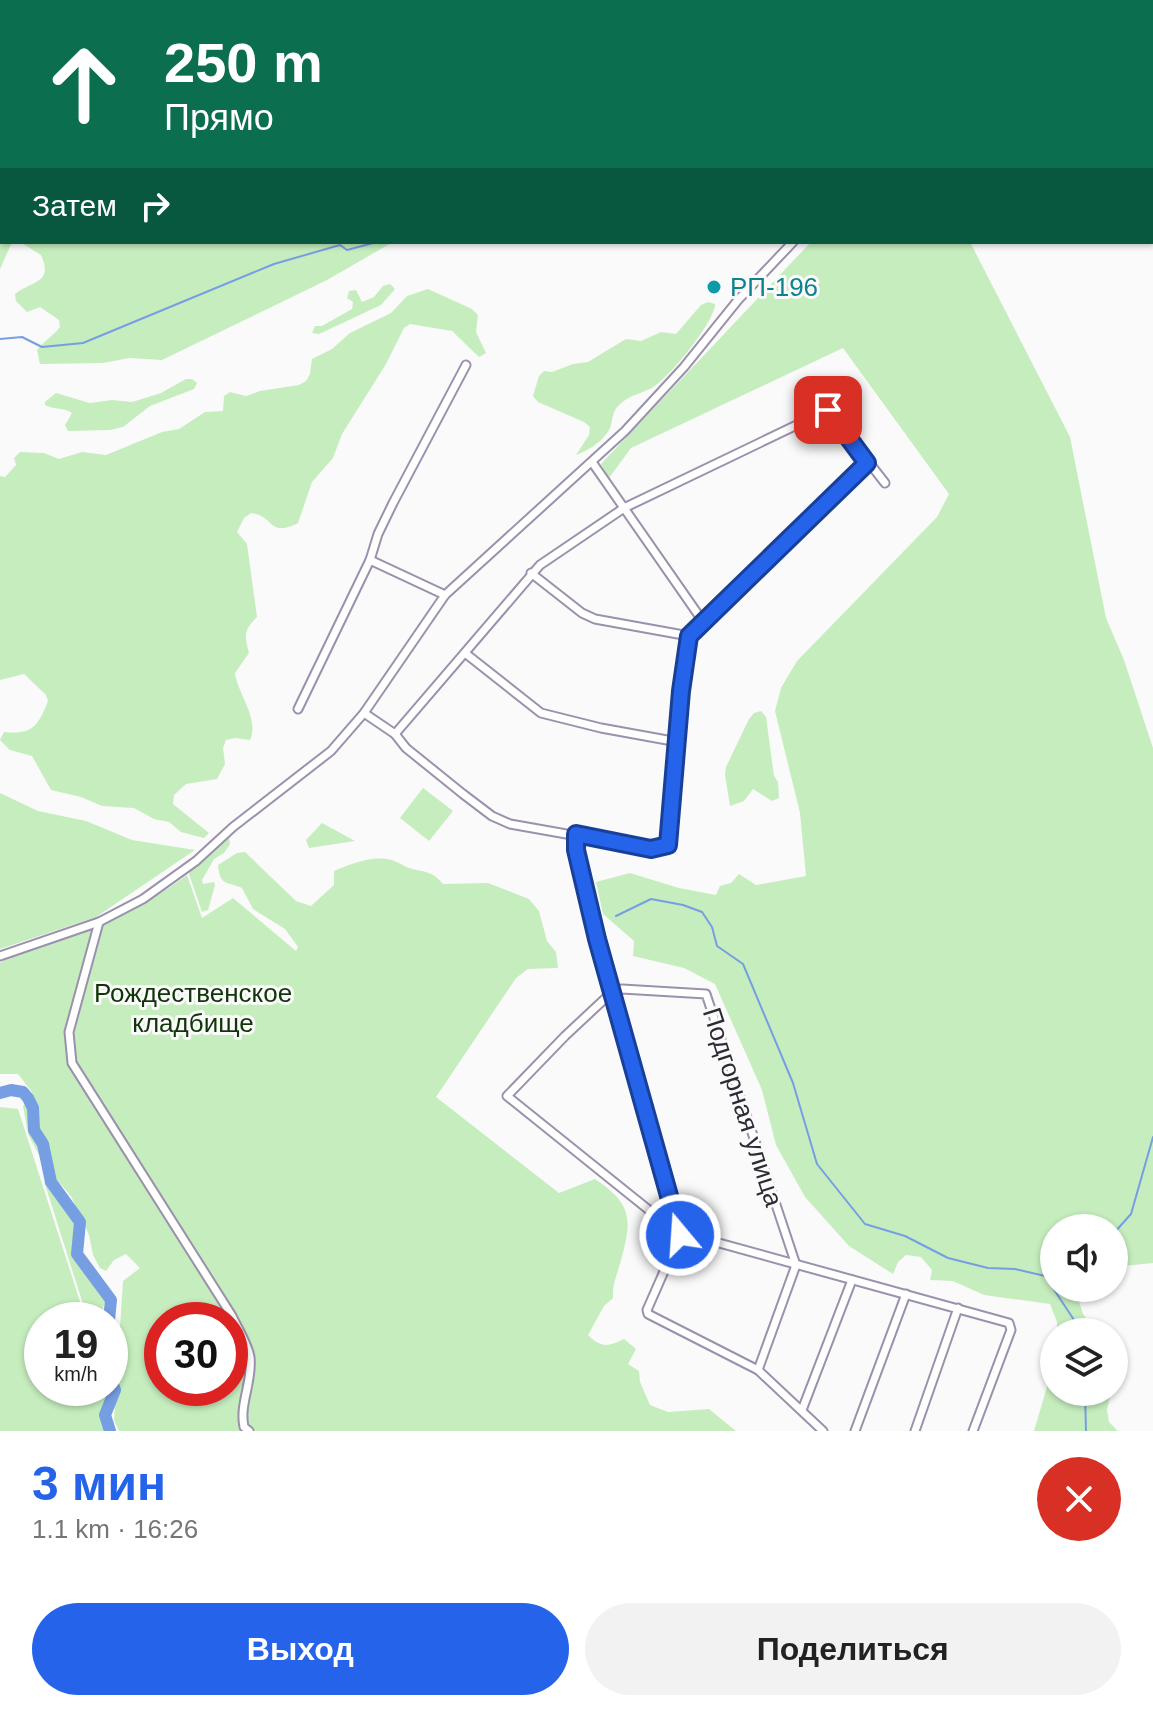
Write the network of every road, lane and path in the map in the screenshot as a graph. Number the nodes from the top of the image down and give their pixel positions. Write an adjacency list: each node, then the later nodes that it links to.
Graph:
1 (791, 244): 5 (street)
2 (466, 365): 9 (street)
3 (813, 383): 4 (street)
4 (828, 410): 6 (street); 8 (street)
5 (592, 462): 8 (street); 11 (street)
6 (867, 463): 7 (street); 12 (street)
7 (885, 483)
8 (624, 508): 10 (street); 12 (street)
9 (370, 560): 11 (street); 15 (street)
10 (531, 573): 13 (street); 14 (street)
11 (445, 595): 16 (street)
12 (702, 620): 13 (street)
13 (689, 636): 18 (street)
14 (465, 653): 17 (street); 18 (street)
15 (298, 709)
16 (364, 713): 17 (street); 20 (street)
17 (395, 734): 19 (street)
18 (678, 742): 19 (street)
19 (576, 834): 22 (street)
20 (99, 922): 21 (street); 30 (street)
21 (0, 956)
22 (611, 993): 23 (street); 23 (street); 24 (street, Подгорная улица)
23 (680, 1235): 24 (street); 28 (street)
24 (796, 1265): 25 (street); 28 (street)
25 (852, 1280): 26 (street); 29 (street)
26 (906, 1294): 27 (street); 32 (street)
27 (958, 1308): 33 (street); 34 (street)
28 (758, 1370): 29 (street)
29 (802, 1410): 31 (street)
30 (249, 1431)
31 (823, 1431)
32 (855, 1431)
33 (915, 1431)
34 (973, 1431)

